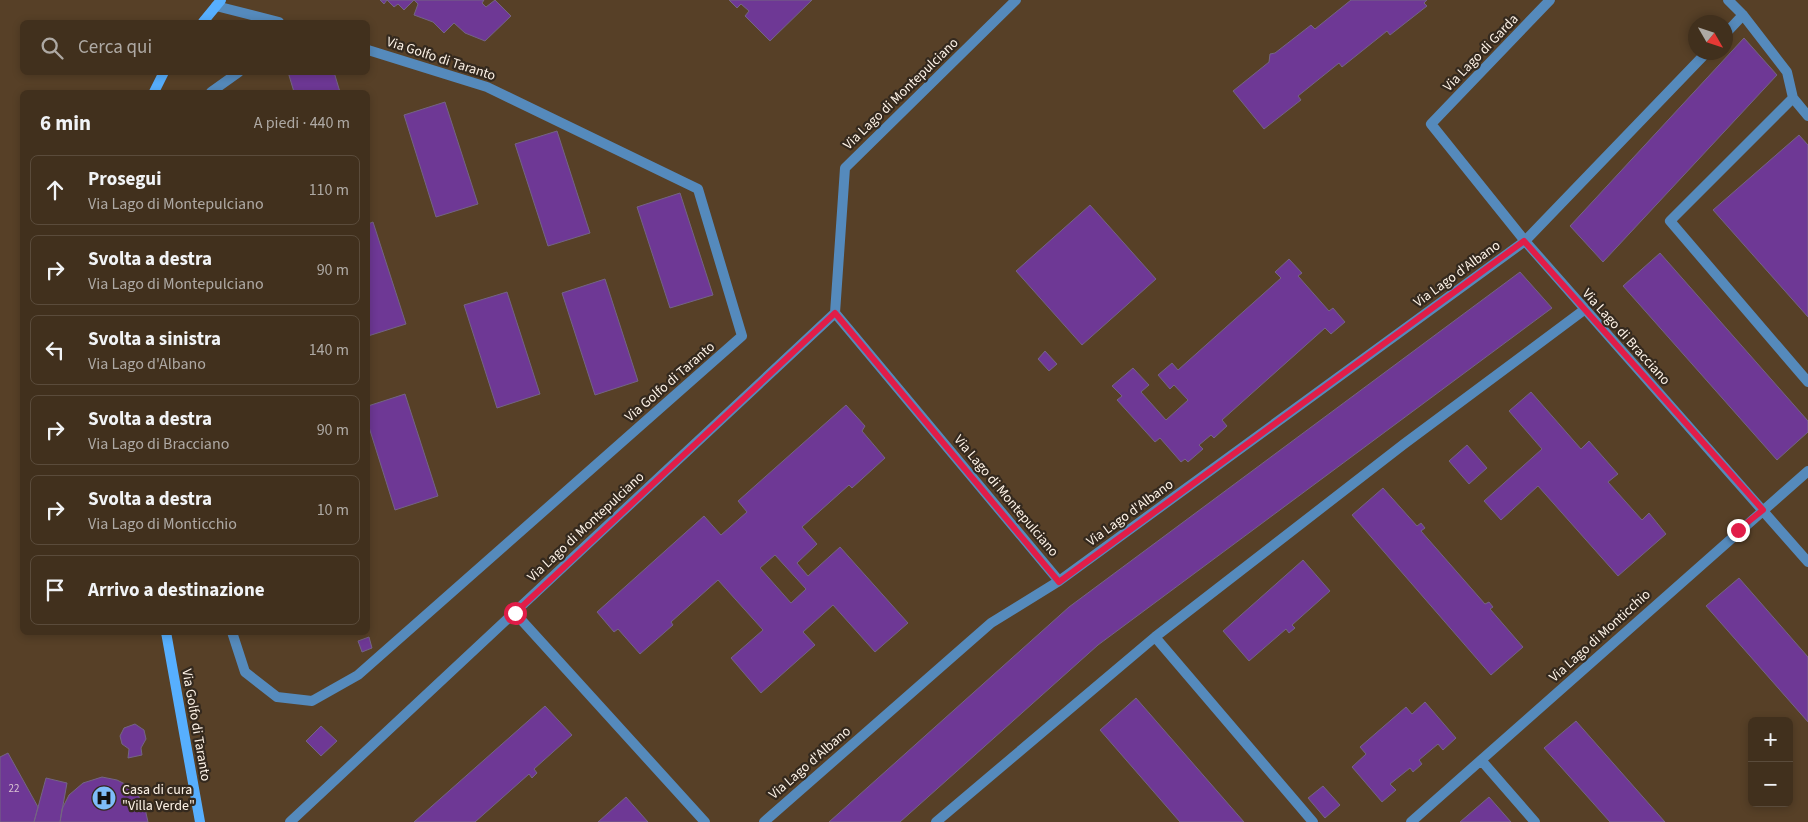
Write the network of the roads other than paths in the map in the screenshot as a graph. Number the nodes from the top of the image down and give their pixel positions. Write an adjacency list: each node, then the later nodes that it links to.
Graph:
1 (1016, 0): 20 (street, Via Lago di Montepulciano)
2 (1550, 0): 17 (street, Via Lago di Garda)
3 (1728, 0): 5 (street)
4 (218, 3): 6 (street); 7 (street)
5 (1743, 15): 8 (street); 15 (street)
6 (205, 20)
7 (269, 20)
8 (1733, 26)
9 (370, 51): 28 (street, Via Golfo di Taranto)
10 (1699, 60): 18 (street, Via Lago d'Albano)
11 (162, 75): 13 (street)
12 (235, 75): 14 (street)
13 (155, 90)
14 (214, 90)
15 (1793, 98): 16 (street); 21 (street)
16 (1808, 116)
17 (1431, 124): 18 (street, Via Lago di Bracciano)
18 (1524, 241): 19 (street, Via Lago di Bracciano); 25 (street, Via Lago d'Albano)
19 (1584, 310): 23 (street, Via Lago di Bracciano); 29 (street)
20 (835, 313): 25 (street, Via Lago di Montepulciano); 26 (street, Via Lago di Montepulciano)
21 (1808, 382)
22 (1808, 471): 23 (street, Via Lago di Monticchio)
23 (1763, 510): 24 (street, Via Lago di Bracciano); 30 (street, Via Lago di Monticchio)
24 (1808, 562)
25 (1059, 582): 34 (street, Via Lago d'Albano)
26 (515, 613): 32 (street, Via Lago di Montepulciano); 33 (street)
27 (167, 635): 31 (street, Via Golfo di Taranto)
28 (233, 635)
29 (1155, 636): 35 (street); 36 (street)
30 (1481, 760): 37 (street, Via Lago di Monticchio); 38 (street)
31 (200, 822)
32 (290, 822)
33 (705, 822)
34 (764, 822)
35 (936, 822)
36 (1313, 822)
37 (1411, 822)
38 (1535, 822)

